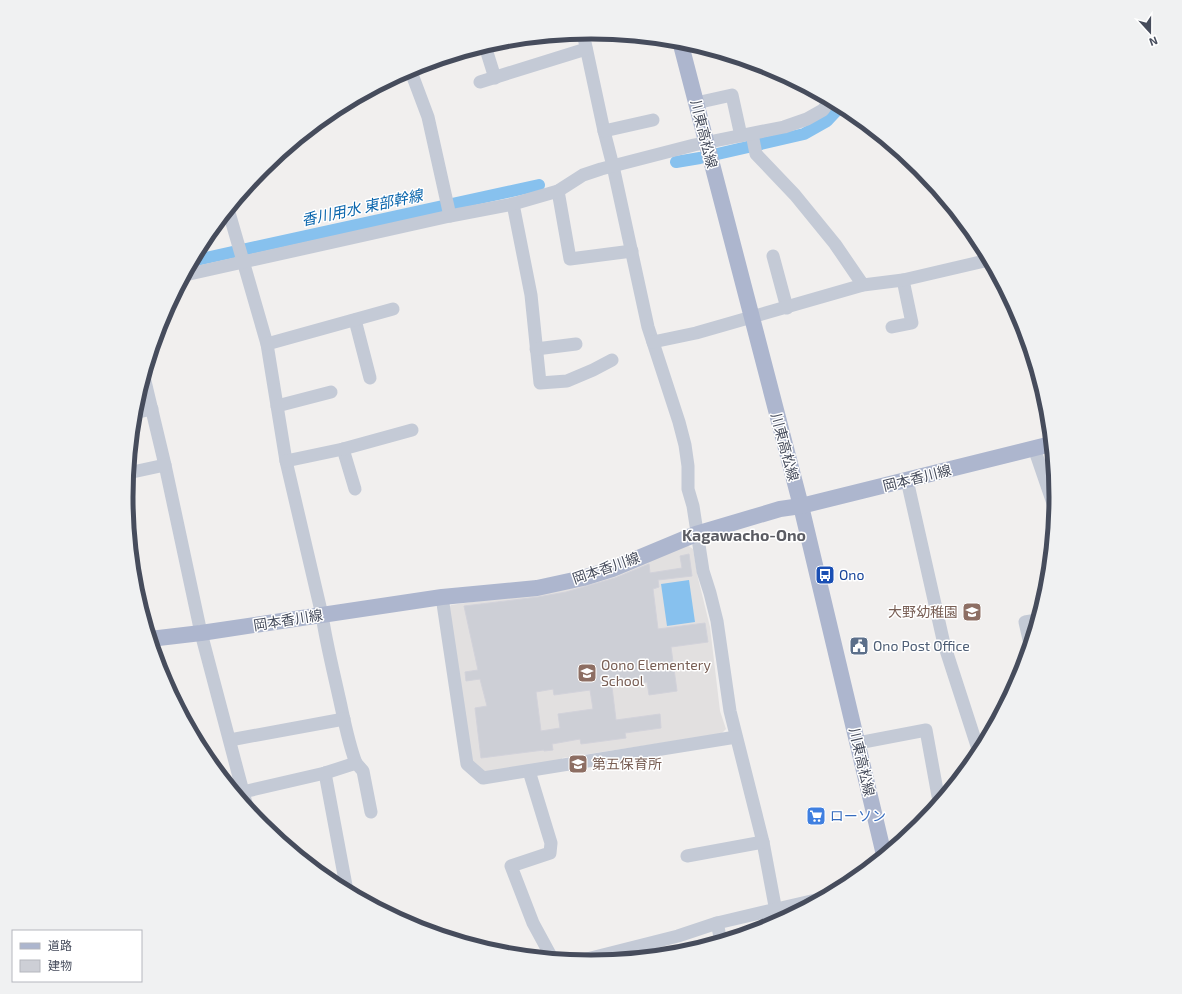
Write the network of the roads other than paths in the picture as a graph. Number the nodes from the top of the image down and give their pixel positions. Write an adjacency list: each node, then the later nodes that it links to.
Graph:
1 (584, 39): 3 (street)
2 (682, 48): 8 (main road, 川東高松線)
3 (586, 49): 6 (street); 11 (street)
4 (487, 52): 6 (street)
5 (412, 76): 18 (street)
6 (495, 78): 7 (street)
7 (480, 82)
8 (696, 103): 12 (street); 13 (main road, 川東高松線)
9 (827, 104): 12 (street)
10 (653, 120): 11 (street)
11 (604, 131): 14 (street)
12 (748, 135): 13 (street); 25 (street)
13 (706, 144): 14 (street); 28 (main road, 川東高松線)
14 (613, 166): 15 (street); 19 (street)
15 (558, 191): 16 (street); 19 (street)
16 (513, 204): 18 (street); 34 (street)
17 (230, 216): 22 (street)
18 (450, 216): 22 (street)
19 (632, 252): 31 (street)
20 (773, 256): 26 (street)
21 (984, 261): 24 (street)
22 (242, 262): 23 (street); 32 (street)
23 (191, 274)
24 (903, 280): 25 (street); 30 (street)
25 (863, 285): 26 (street)
26 (787, 308): 28 (street)
27 (393, 309): 29 (street)
28 (751, 316): 31 (street); 52 (main road, 川東高松線)
29 (355, 320): 32 (street); 36 (street)
30 (892, 327)
31 (653, 342): 53 (street)
32 (267, 344): 39 (street)
33 (576, 344): 34 (street)
34 (536, 349): 35 (street)
35 (612, 360)
36 (370, 378)
37 (147, 389): 40 (street)
38 (331, 392): 39 (street)
39 (277, 406): 46 (street)
40 (151, 409): 41 (street); 47 (street)
41 (142, 411)
42 (412, 430): 45 (street)
43 (1046, 445): 44 (main road, 岡本香川線)
44 (1034, 448): 49 (main road, 岡本香川線); 50 (street)
45 (343, 449): 46 (street); 51 (street)
46 (286, 461): 55 (street)
47 (164, 465): 48 (street); 57 (street)
48 (134, 472)
49 (907, 480): 52 (main road, 岡本香川線); 64 (street)
50 (1049, 488)
51 (356, 490)
52 (801, 506): 53 (main road, 岡本香川線); 63 (main road, 川東高松線)
53 (696, 534): 54 (main road, 岡本香川線); 61 (street)
54 (442, 596): 55 (main road, 岡本香川線); 66 (street)
55 (322, 615): 57 (main road, 岡本香川線); 60 (street)
56 (1032, 621): 58 (street)
57 (201, 633): 59 (main road, 岡本香川線); 62 (street)
58 (1028, 634)
59 (155, 638)
60 (344, 719): 62 (street); 65 (street)
61 (736, 737): 66 (street); 72 (street)
62 (230, 740): 68 (street)
63 (858, 743): 70 (street); 73 (main road, 川東高松線)
64 (976, 744)
65 (356, 763): 67 (street); 71 (street)
66 (529, 771): 80 (street)
67 (326, 773): 68 (street); 75 (street)
68 (243, 792): 69 (street)
69 (244, 795)
70 (938, 796)
71 (371, 812)
72 (763, 842): 74 (street); 77 (street)
73 (883, 849)
74 (687, 856)
75 (345, 883)
76 (775, 916): 78 (street)
77 (777, 916)
78 (717, 923): 79 (street); 81 (street)
79 (720, 936)
80 (549, 953)
81 (624, 954)

